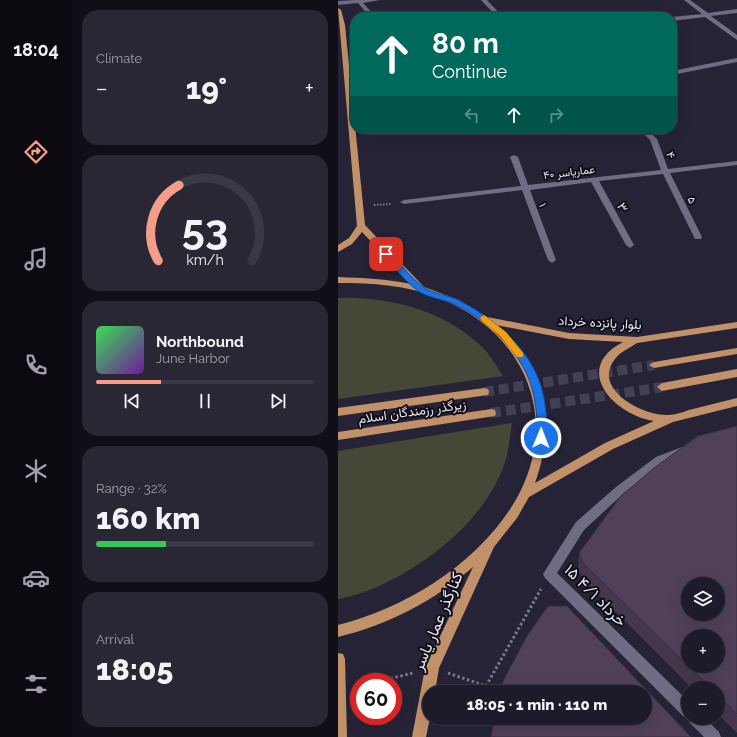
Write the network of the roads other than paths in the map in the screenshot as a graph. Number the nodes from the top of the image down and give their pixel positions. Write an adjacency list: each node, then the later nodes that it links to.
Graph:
1 (377, 0): 4 (street)
2 (484, 0): 9 (street)
3 (687, 0): 10 (street)
4 (358, 1): 5 (street); 8 (street)
5 (338, 2)
6 (338, 10): 15 (main road)
7 (737, 11): 10 (street)
8 (368, 12)
9 (495, 12)
10 (705, 14): 11 (street); 12 (street)
11 (677, 17)
12 (737, 38)
13 (737, 60): 14 (street)
14 (677, 72)
15 (350, 113)
16 (352, 134): 24 (main road)
17 (648, 134): 20 (street, ۴)
18 (514, 157): 22 (street, ۱)
19 (737, 163): 20 (street, عماریاسر ۴۰)
20 (666, 172): 21 (street, عماریاسر ۴۰); 25 (street, ۵)
21 (594, 180): 22 (street, عماریاسر ۴۰); 26 (street, ۳)
22 (525, 188): 23 (street, عماریاسر ۴۰); 28 (street, ۱)
23 (404, 202)
24 (361, 226): 27 (main road); 30 (main road)
25 (698, 237)
26 (630, 245)
27 (338, 248)
28 (552, 260)
29 (338, 280): 30 (main road)
30 (421, 289): 31 (main road)
31 (486, 319): 33 (main road, بلوار پانزده خرداد); 45 (main road)
32 (737, 325): 33 (main road, بلوار پانزده خرداد)
33 (637, 340): 42 (main road)
34 (737, 351): 35 (main road)
35 (654, 365)
36 (737, 373): 37 (main road)
37 (662, 387)
38 (484, 392): 40 (main road, زیرگذر رزمندگان اسلام)
39 (737, 402): 42 (main road)
40 (338, 412)
41 (491, 413): 43 (main road, زیرگذر رزمندگان اسلام)
42 (670, 419): 45 (main road)
43 (338, 436)
44 (693, 447): 49 (street, ۱۵ خرداد ۴/۱)
45 (525, 494): 46 (main road)
46 (489, 545): 47 (main road); 52 (main road, کنارگذر عمار یاسر)
47 (338, 631)
48 (338, 659): 51 (main road)
49 (681, 704)
50 (702, 725): 53 (street)
51 (340, 737)
52 (419, 737)
53 (714, 737)

